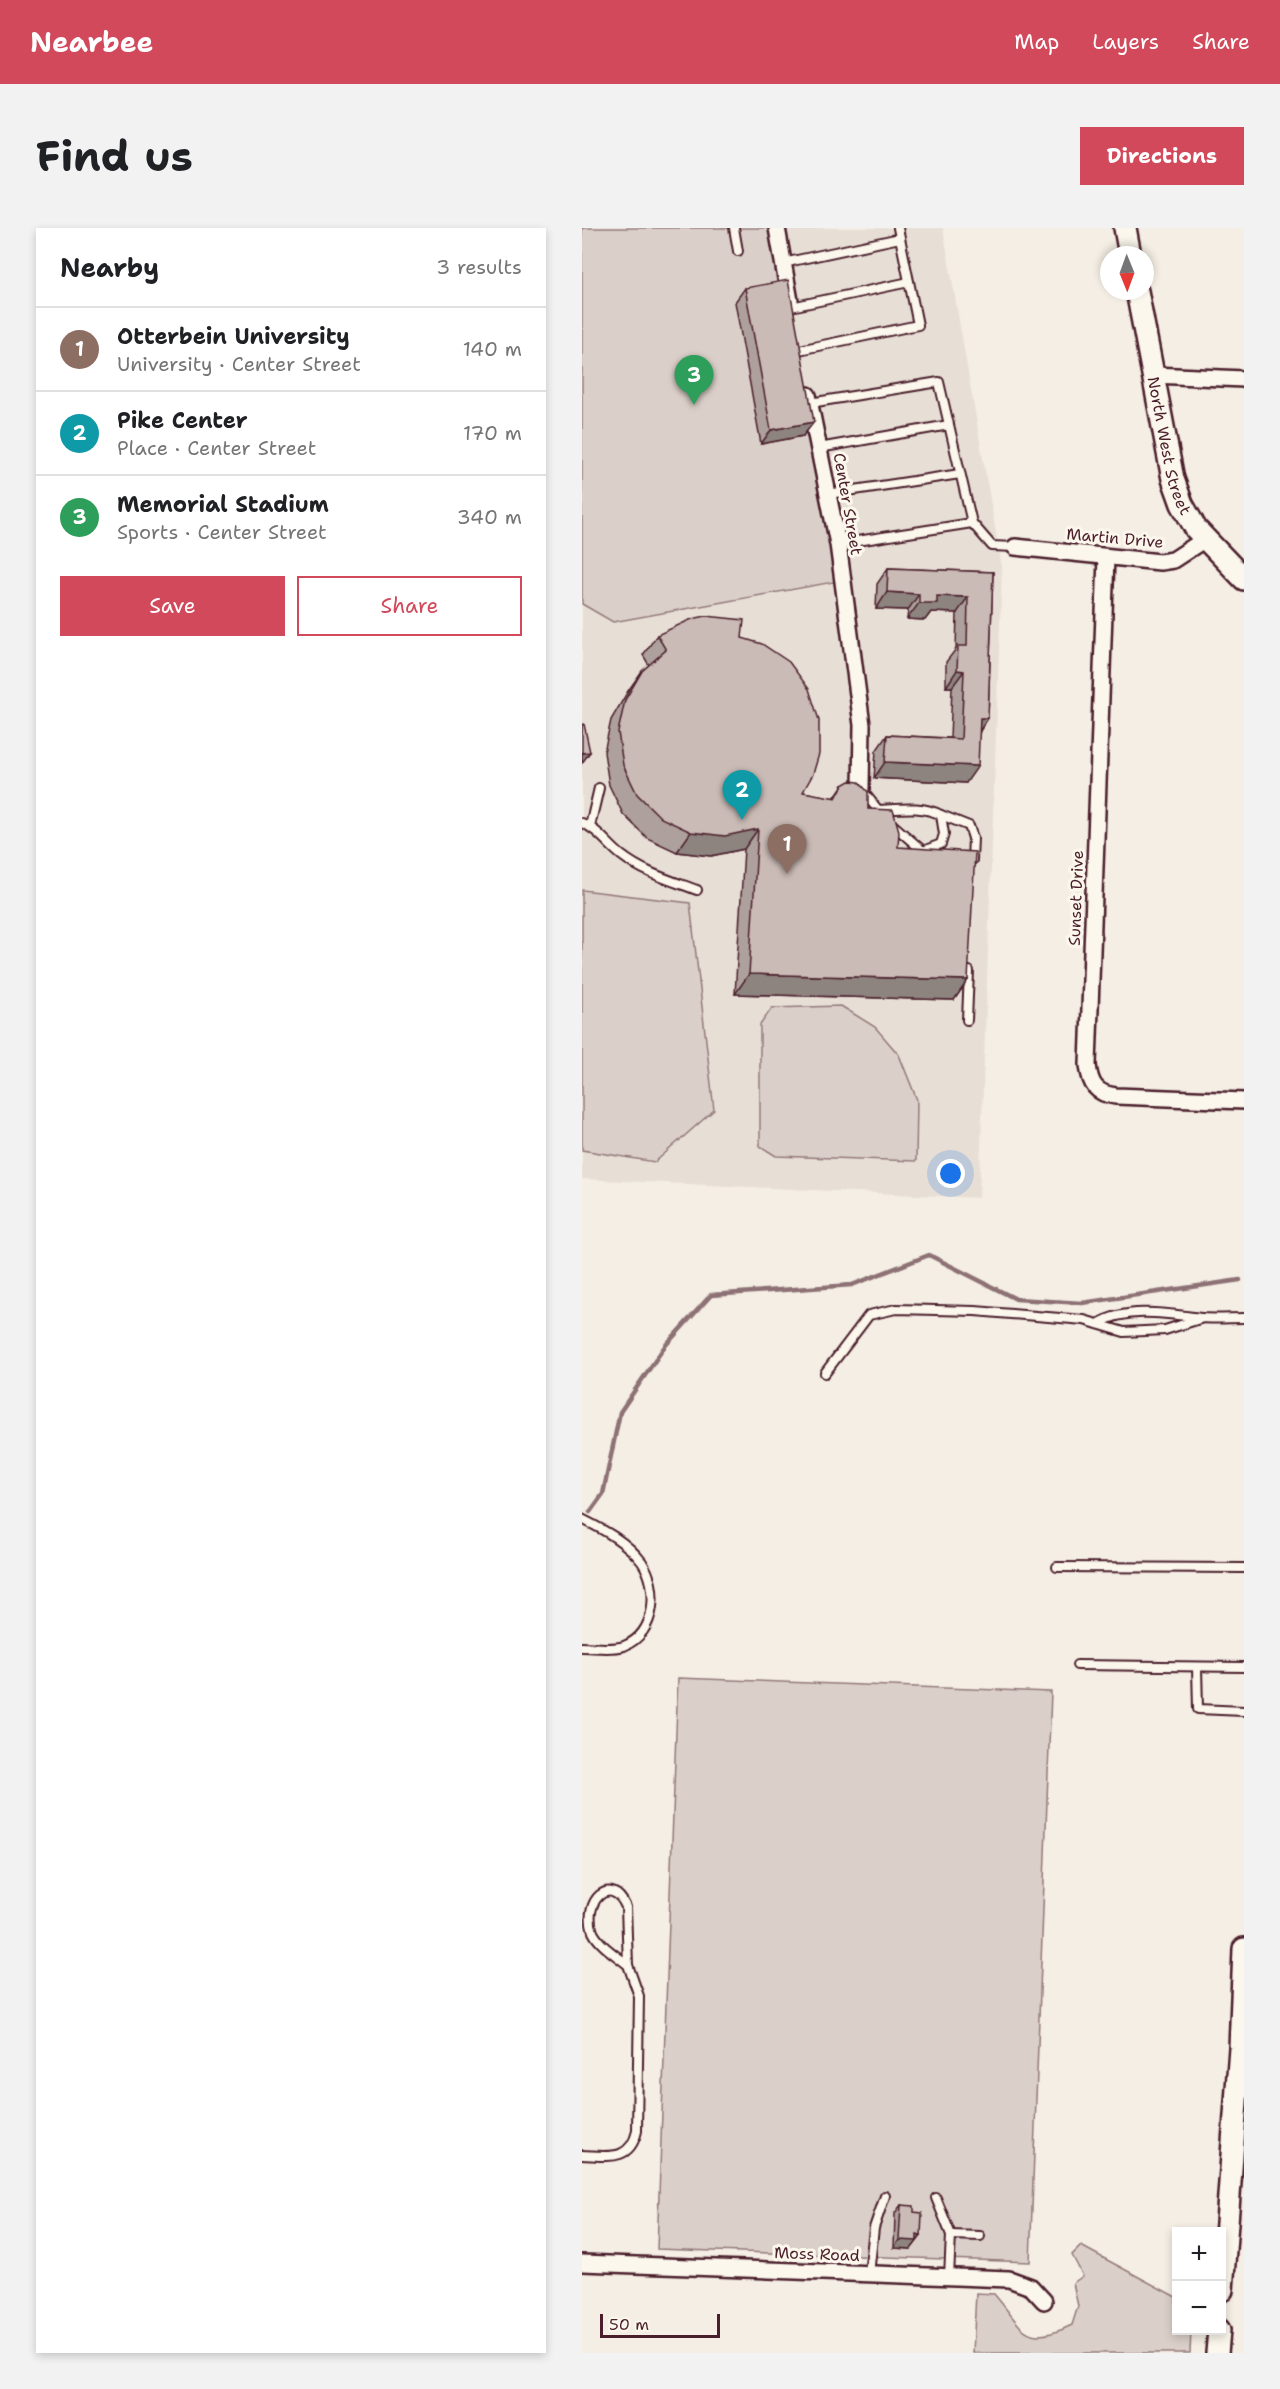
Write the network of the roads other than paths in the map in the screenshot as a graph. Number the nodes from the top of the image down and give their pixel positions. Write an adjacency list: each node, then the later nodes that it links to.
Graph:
1 (734, 228): 7 (lane)
2 (777, 228): 8 (street)
3 (898, 228): 5 (lane)
4 (1125, 228): 6 (street)
5 (900, 238): 8 (lane); 9 (lane)
6 (1128, 246)
7 (738, 251)
8 (783, 262): 11 (street)
9 (909, 282): 11 (lane); 12 (lane)
10 (1139, 300): 13 (street, North West Street)
11 (792, 312)
12 (798, 344): 15 (street, Center Street)
13 (1153, 375): 14 (street); 21 (street, North West Street)
14 (1244, 380)
15 (810, 403): 16 (lane); 17 (street, Center Street)
16 (949, 425): 17 (lane); 18 (lane)
17 (819, 448): 19 (street, Center Street)
18 (960, 474): 19 (lane); 20 (lane)
19 (828, 494): 22 (street, Center Street)
20 (972, 523): 22 (lane); 23 (lane)
21 (1205, 539): 24 (street, Martin Drive); 25 (street, North West Street)
22 (838, 544): 27 (street, Center Street)
23 (1015, 548): 24 (street, Martin Drive)
24 (1106, 557): 35 (street, Sunset Drive)
25 (1244, 579)
26 (599, 788): 30 (lane)
27 (861, 789): 28 (lane)
28 (878, 810): 29 (lane); 29 (lane)
29 (941, 815): 31 (lane)
30 (586, 825): 32 (lane)
31 (972, 872)
32 (697, 890)
33 (969, 963): 34 (lane)
34 (967, 1020)
35 (1244, 1101)
36 (1203, 1318): 37 (lane); 38 (lane); 38 (lane)
37 (1244, 1318)
38 (1098, 1323): 39 (lane)
39 (825, 1373)
40 (582, 1519): 43 (lane)
41 (1057, 1567): 42 (lane)
42 (1244, 1568)
43 (582, 1647)
44 (1077, 1665): 45 (lane)
45 (1197, 1667): 46 (lane); 47 (lane)
46 (1244, 1667)
47 (1244, 1711)
48 (1244, 1949): 58 (street)
49 (628, 1965): 49 (lane); 50 (lane)
50 (582, 2155)
51 (885, 2196): 56 (lane)
52 (936, 2198): 53 (lane)
53 (951, 2235): 54 (lane); 57 (lane)
54 (980, 2236)
55 (582, 2264): 56 (street, Moss Road)
56 (869, 2274): 57 (street, Moss Road)
57 (949, 2277): 59 (street, Moss Road)
58 (1222, 2281)
59 (1044, 2301)
60 (1219, 2335): 61 (street)
61 (1217, 2353)

